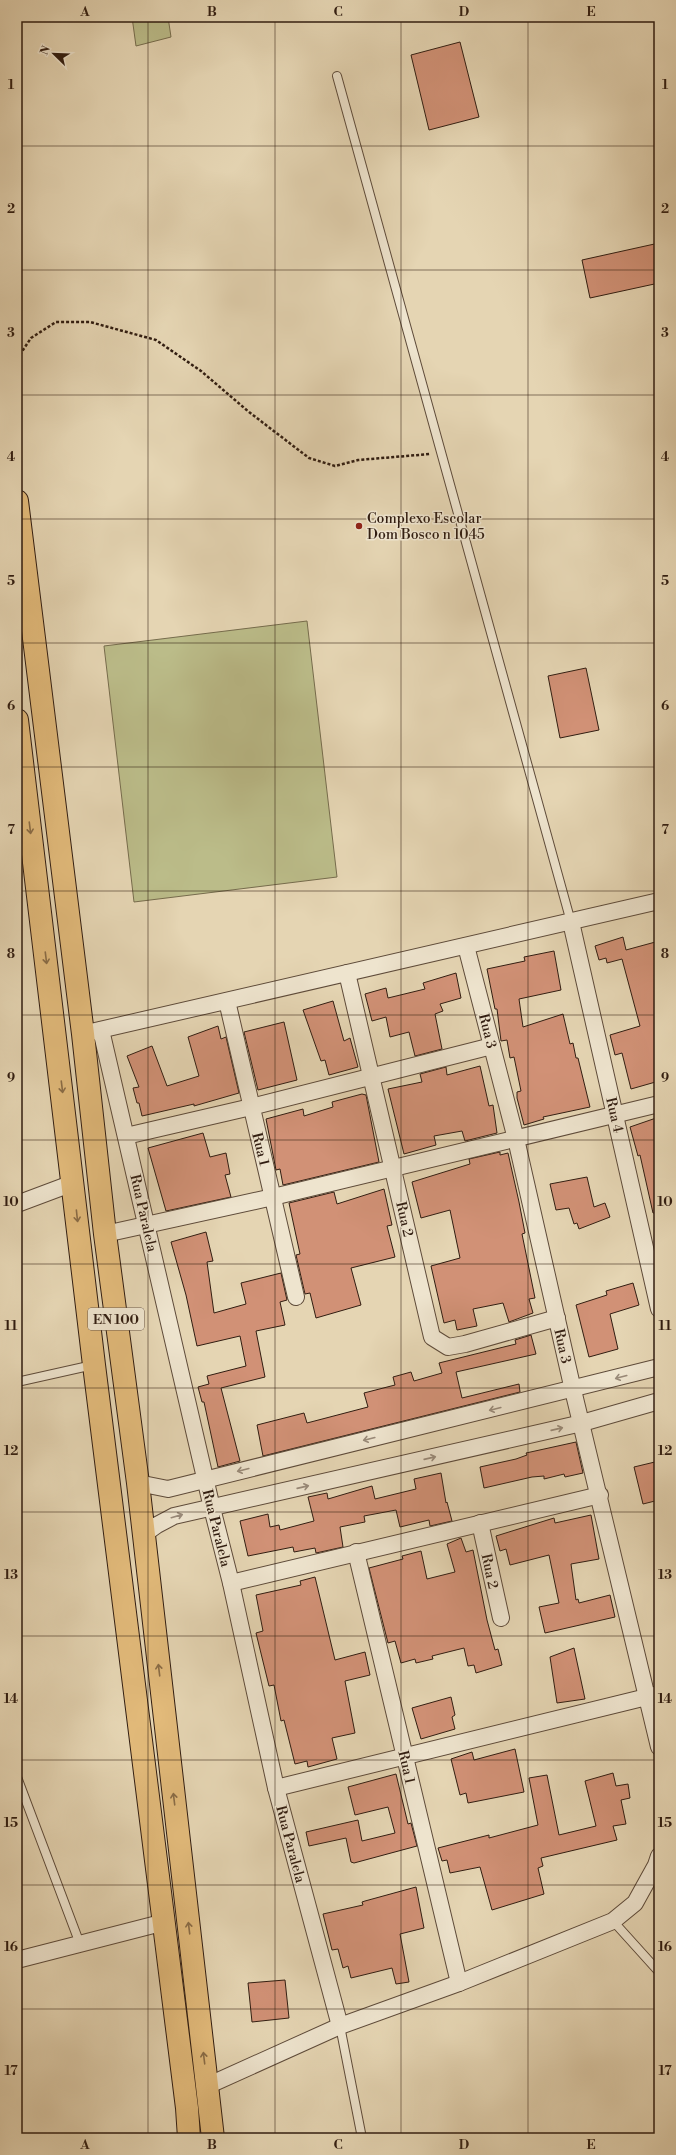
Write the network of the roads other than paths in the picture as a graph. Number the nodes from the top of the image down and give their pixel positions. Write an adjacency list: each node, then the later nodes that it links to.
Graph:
1 (337, 76): 5 (lane)
2 (17, 501): 9 (main road, EN 100)
3 (17, 720): 18 (main road, EN 100, one-way to 18)
4 (659, 901): 5 (street)
5 (571, 922): 6 (street); 14 (street, Rua 4)
6 (466, 946): 7 (street); 10 (street, Rua 3)
7 (347, 973): 8 (street); 11 (street, Rua 2)
8 (227, 1001): 9 (street); 13 (street, Rua 1)
9 (92, 1032): 15 (street, Rua Paralela); 22 (main road, EN 100)
10 (492, 1046): 11 (street); 16 (street, Rua 3)
11 (372, 1077): 13 (street); 17 (street, Rua 2)
12 (659, 1104): 14 (street)
13 (251, 1107): 15 (street); 19 (street, Rua 1)
14 (615, 1114): 16 (street); 23 (street, Rua 4)
15 (126, 1136): 21 (street, Rua Paralela)
16 (516, 1139): 17 (street); 26 (street, Rua 3)
17 (394, 1168): 19 (street); 26 (street, Rua 2)
18 (73, 1183): 20 (street); 27 (main road, EN 100, one-way to 27)
19 (272, 1197): 21 (street); 24 (street, Rua 1)
20 (17, 1204)
21 (146, 1226): 22 (street); 33 (street, Rua Paralela)
22 (105, 1234): 34 (main road, EN 100)
23 (657, 1292): 25 (street, Rua 4)
24 (296, 1297)
25 (659, 1309)
26 (557, 1318): 30 (street, Rua 3)
27 (94, 1365): 29 (lane); 49 (main road, EN 100)
28 (659, 1367): 30 (street, one-way to 30)
29 (17, 1382)
30 (573, 1390): 32 (street, Rua 3); 33 (street, one-way to 33)
31 (659, 1401): 32 (street)
32 (582, 1424): 35 (street, Rua 3); 36 (street, one-way to 32)
33 (205, 1479): 34 (street); 36 (street, Rua Paralela)
34 (138, 1483): 38 (main road, EN 100)
35 (600, 1495): 37 (street); 42 (street, Rua 3)
36 (212, 1508): 38 (street, one-way to 36); 40 (street, Rua Paralela)
37 (480, 1523): 39 (street); 41 (street, Rua 2)
38 (143, 1535): 55 (main road, EN 100, one-way to 38)
39 (356, 1552): 40 (street); 44 (street, Rua 1)
40 (231, 1583): 46 (street, Rua Paralela)
41 (501, 1618)
42 (653, 1696): 43 (street, Rua 3); 44 (street)
43 (659, 1747)
44 (404, 1757): 46 (street); 53 (street, Rua 1)
45 (17, 1777): 50 (lane)
46 (276, 1788): 54 (street, Rua Paralela)
47 (659, 1856): 48 (street)
48 (613, 1921): 52 (lane); 53 (street)
49 (165, 1922): 50 (street); 56 (main road, EN 100)
50 (80, 1944): 51 (street)
51 (17, 1960)
52 (659, 1972)
53 (459, 1983): 54 (street)
54 (340, 2026): 55 (street); 58 (lane)
55 (207, 2086): 57 (main road, EN 100)
56 (189, 2138)
57 (213, 2138)
58 (362, 2138)

